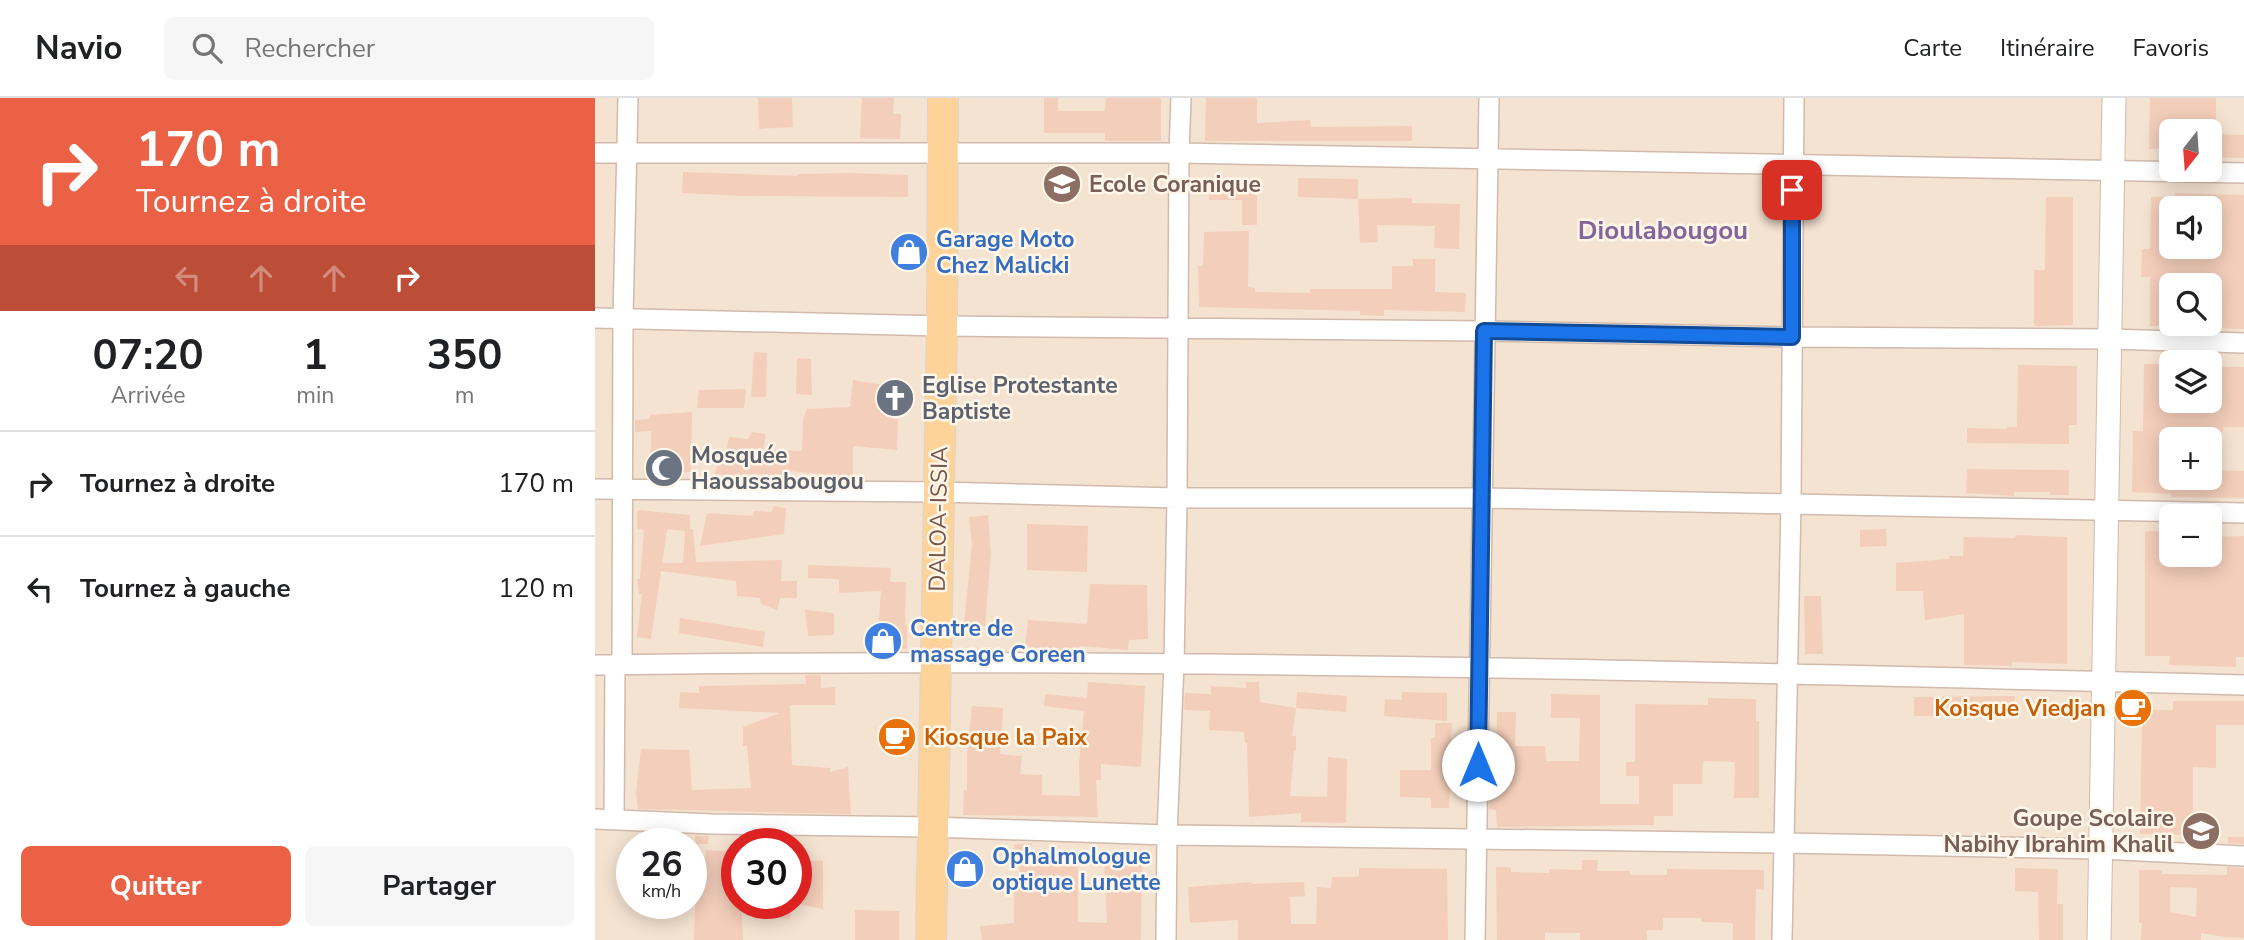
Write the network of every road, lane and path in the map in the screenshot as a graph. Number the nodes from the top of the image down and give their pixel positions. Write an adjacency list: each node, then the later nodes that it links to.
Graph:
1 (628, 98): 8 (street)
2 (943, 98): 9 (main road, DALOA-ISSIA)
3 (1181, 98): 10 (street)
4 (1489, 98): 11 (street)
5 (1794, 98): 12 (street)
6 (2115, 98): 13 (street)
7 (595, 153): 8 (street)
8 (627, 153): 9 (street); 16 (street)
9 (943, 153): 10 (street); 17 (main road, DALOA-ISSIA)
10 (1179, 153): 11 (street); 18 (street)
11 (1489, 159): 12 (street); 19 (street)
12 (1792, 165): 13 (street); 20 (street)
13 (2112, 171): 14 (street); 21 (street)
14 (2244, 173)
15 (595, 318): 16 (street)
16 (623, 318): 17 (street); 24 (street)
17 (942, 326): 18 (street); 25 (main road, DALOA-ISSIA)
18 (1179, 327): 19 (street); 26 (street)
19 (1484, 331): 20 (street); 27 (street)
20 (1792, 337): 21 (street); 28 (street)
21 (2109, 339): 22 (street); 29 (street)
22 (2244, 343)
23 (595, 489): 24 (street)
24 (622, 489): 25 (street); 34 (street)
25 (938, 492): 26 (street); 32 (main road, DALOA-ISSIA)
26 (1177, 498): 27 (street); 31 (street)
27 (1482, 498): 28 (street); 35 (street)
28 (1791, 503): 29 (street); 36 (street)
29 (2109, 510): 30 (street); 37 (street)
30 (2244, 513)
31 (1174, 663): 32 (street); 35 (street); 41 (street)
32 (937, 664): 34 (street); 40 (main road, DALOA-ISSIA)
33 (595, 665): 34 (street)
34 (619, 665): 39 (street)
35 (1478, 666): 36 (street); 42 (street)
36 (1787, 673): 37 (street); 43 (street)
37 (2105, 682): 38 (street); 44 (street)
38 (2244, 685)
39 (604, 819): 40 (street)
40 (932, 827): 41 (street); 46 (main road, DALOA-ISSIA)
41 (1167, 835): 42 (street); 47 (street)
42 (1477, 840): 43 (street); 48 (street)
43 (1785, 843): 44 (street); 49 (street)
44 (2101, 849): 45 (street); 50 (street)
45 (2244, 856)
46 (931, 940)
47 (1167, 940)
48 (1475, 940)
49 (1782, 940)
50 (2099, 940)

